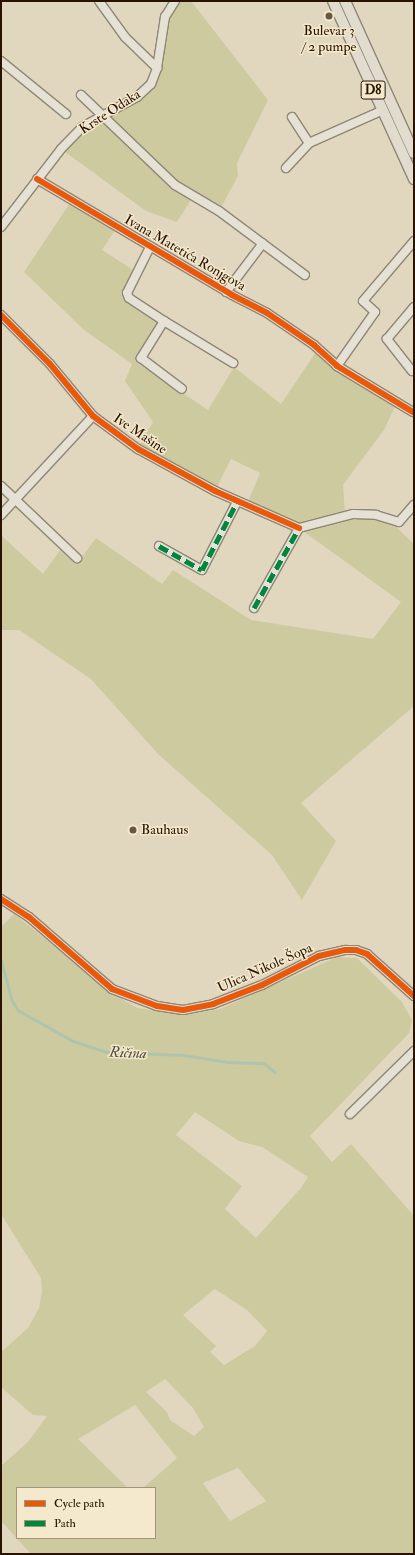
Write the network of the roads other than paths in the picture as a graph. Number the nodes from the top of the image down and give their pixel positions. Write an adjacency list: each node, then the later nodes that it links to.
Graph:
1 (99, 1): 6 (street)
2 (173, 1): 6 (street, Krste Odaka)
3 (333, 1): 8 (main road, D8)
4 (344, 1): 13 (main road, D8)
5 (1, 61): 9 (street)
6 (157, 68): 10 (street, Krste Odaka)
7 (81, 95): 10 (street)
8 (383, 110): 12 (street); 16 (main road, D8)
9 (66, 114)
10 (104, 114): 15 (street, Krste Odaka); 19 (street)
11 (292, 117): 12 (street)
12 (309, 143): 14 (street)
13 (414, 153)
14 (286, 168)
15 (37, 179): 17 (street, Krste Odaka); 20 (street, Ivana Matetića Ronjgova)
16 (414, 179)
17 (1, 227)
18 (414, 242): 27 (street)
19 (263, 243): 21 (street); 22 (street)
20 (150, 247): 22 (street, Ivana Matetića Ronjgova); 25 (street, Ivana Matetića Ronjgova)
21 (305, 275)
22 (226, 292): 27 (street, Ivana Matetića Ronjgova)
23 (414, 307): 28 (street)
24 (1, 314): 31 (street, Ive Mašine)
25 (164, 321): 26 (street); 29 (street)
26 (233, 363)
27 (337, 366): 30 (street, Ivana Matetića Ronjgova)
28 (412, 371)
29 (182, 389)
30 (413, 412)
31 (93, 416): 33 (street); 34 (street, Ive Mašine)
32 (1, 486): 33 (street)
33 (17, 501): 36 (street); 39 (street)
34 (237, 502): 37 (street, Ive Mašine); 38 (street)
35 (414, 505): 37 (street)
36 (1, 515)
37 (299, 528): 40 (street)
38 (159, 546)
39 (76, 558)
40 (254, 608)
41 (1, 899): 42 (street, Ulica Nikole Šopa)
42 (414, 996)
43 (414, 1051): 44 (street)
44 (350, 1114)

